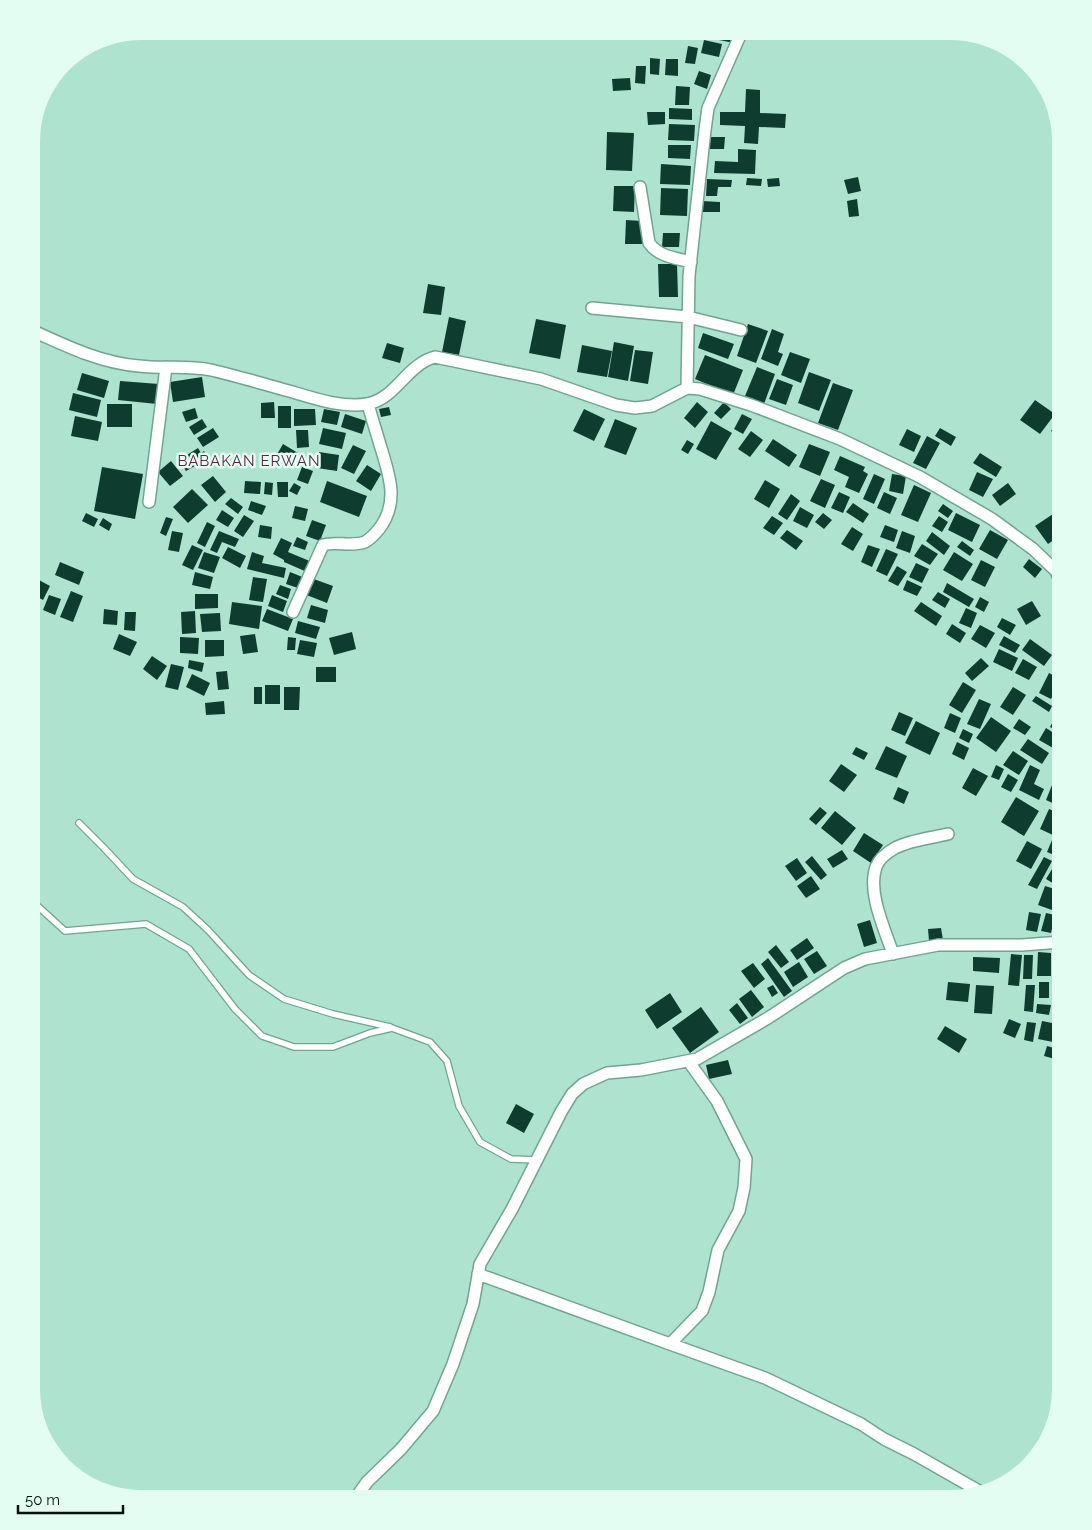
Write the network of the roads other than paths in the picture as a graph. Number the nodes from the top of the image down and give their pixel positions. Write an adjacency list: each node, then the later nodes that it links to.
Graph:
1 (738, 40): 3 (street)
2 (640, 187): 3 (street)
3 (691, 262): 5 (street)
4 (592, 308): 5 (street)
5 (688, 317): 6 (street); 9 (street)
6 (741, 330)
7 (40, 334): 8 (street)
8 (166, 367): 10 (street); 11 (street)
9 (687, 388): 10 (street); 12 (street)
10 (368, 404): 13 (street)
11 (149, 502)
12 (1052, 567)
13 (293, 612)
14 (78, 823): 19 (lane)
15 (948, 834): 18 (street)
16 (40, 908): 19 (lane)
17 (1052, 943): 18 (street)
18 (893, 954): 20 (street)
19 (392, 1028): 21 (lane)
20 (689, 1062): 21 (street); 23 (street)
21 (537, 1160): 22 (street)
22 (478, 1274): 23 (street); 25 (street)
23 (670, 1344): 24 (street)
24 (973, 1488)
25 (361, 1490)

